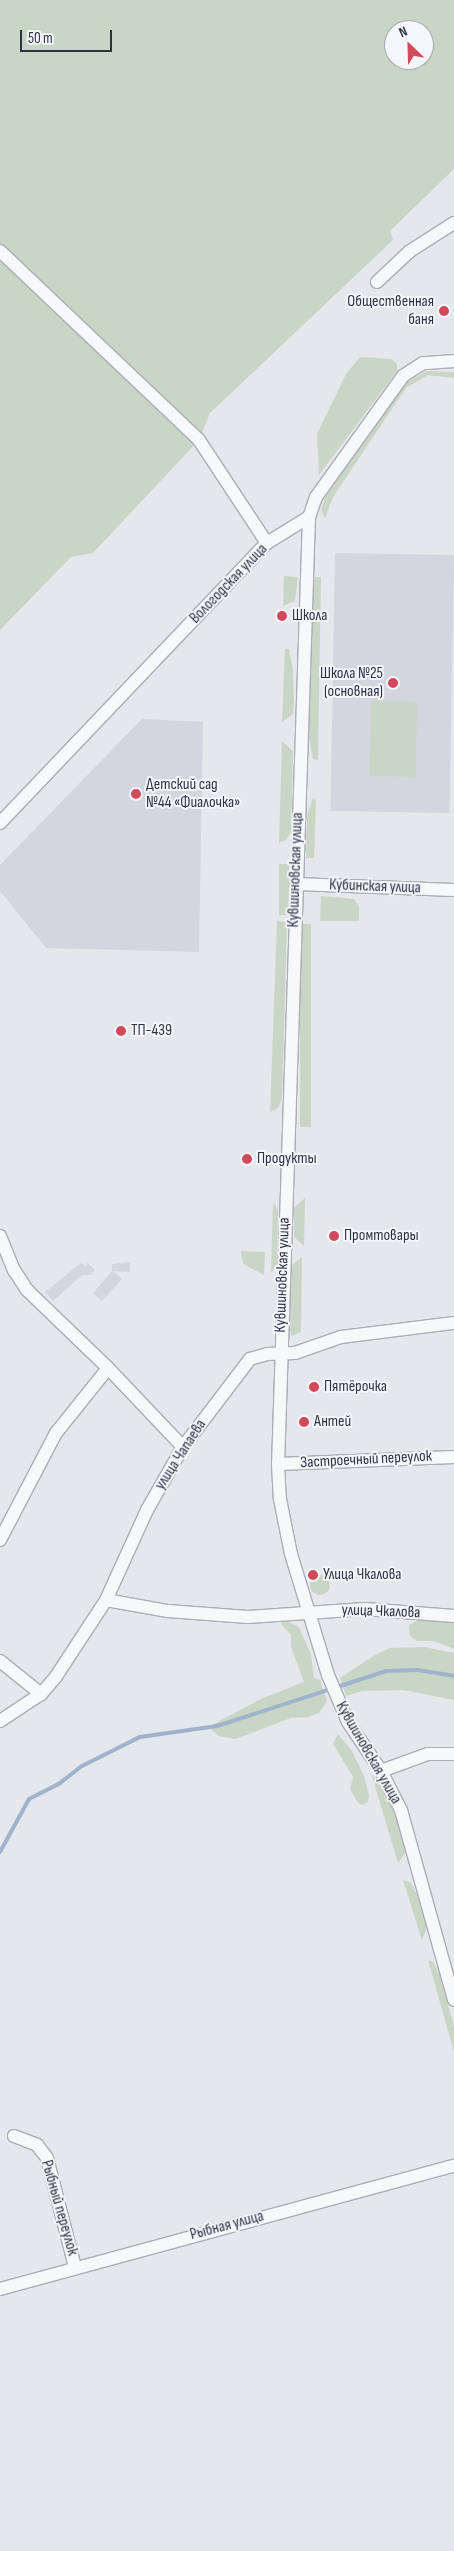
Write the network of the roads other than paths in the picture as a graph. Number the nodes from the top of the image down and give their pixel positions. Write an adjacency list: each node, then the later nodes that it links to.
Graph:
1 (454, 223): 3 (street)
2 (0, 251): 6 (street)
3 (377, 282)
4 (454, 361): 5 (street)
5 (309, 517): 6 (street, Вологодская улица); 8 (street, Кувшиновская улица)
6 (267, 543): 7 (street, Вологодская улица)
7 (0, 823)
8 (296, 884): 9 (street, Кубинская улица); 12 (street, Кувшиновская улица)
9 (454, 890)
10 (0, 1236): 13 (street)
11 (454, 1323): 12 (street, улица Чапаева)
12 (281, 1352): 14 (street, улица Чапаева); 16 (street, Кувшиновская улица)
13 (108, 1368): 14 (street); 17 (street)
14 (183, 1447): 18 (street, улица Чапаева)
15 (454, 1457): 16 (street, Застроечный переулок)
16 (278, 1464): 19 (street, Кувшиновская улица)
17 (0, 1540)
18 (106, 1600): 19 (street, улица Чкалова); 22 (street, улица Чапаева)
19 (308, 1611): 20 (street, улица Чкалова); 25 (street, Кувшиновская улица)
20 (454, 1616)
21 (0, 1661): 22 (street)
22 (41, 1694): 23 (street, улица Чапаева)
23 (0, 1721)
24 (454, 1754): 25 (street)
25 (381, 1771): 26 (street, Кувшиновская улица)
26 (454, 2000)
27 (14, 2136): 29 (street, Рыбный переулок)
28 (454, 2166): 29 (street, Рыбная улица)
29 (75, 2267): 30 (street, Рыбная улица)
30 (0, 2289)

